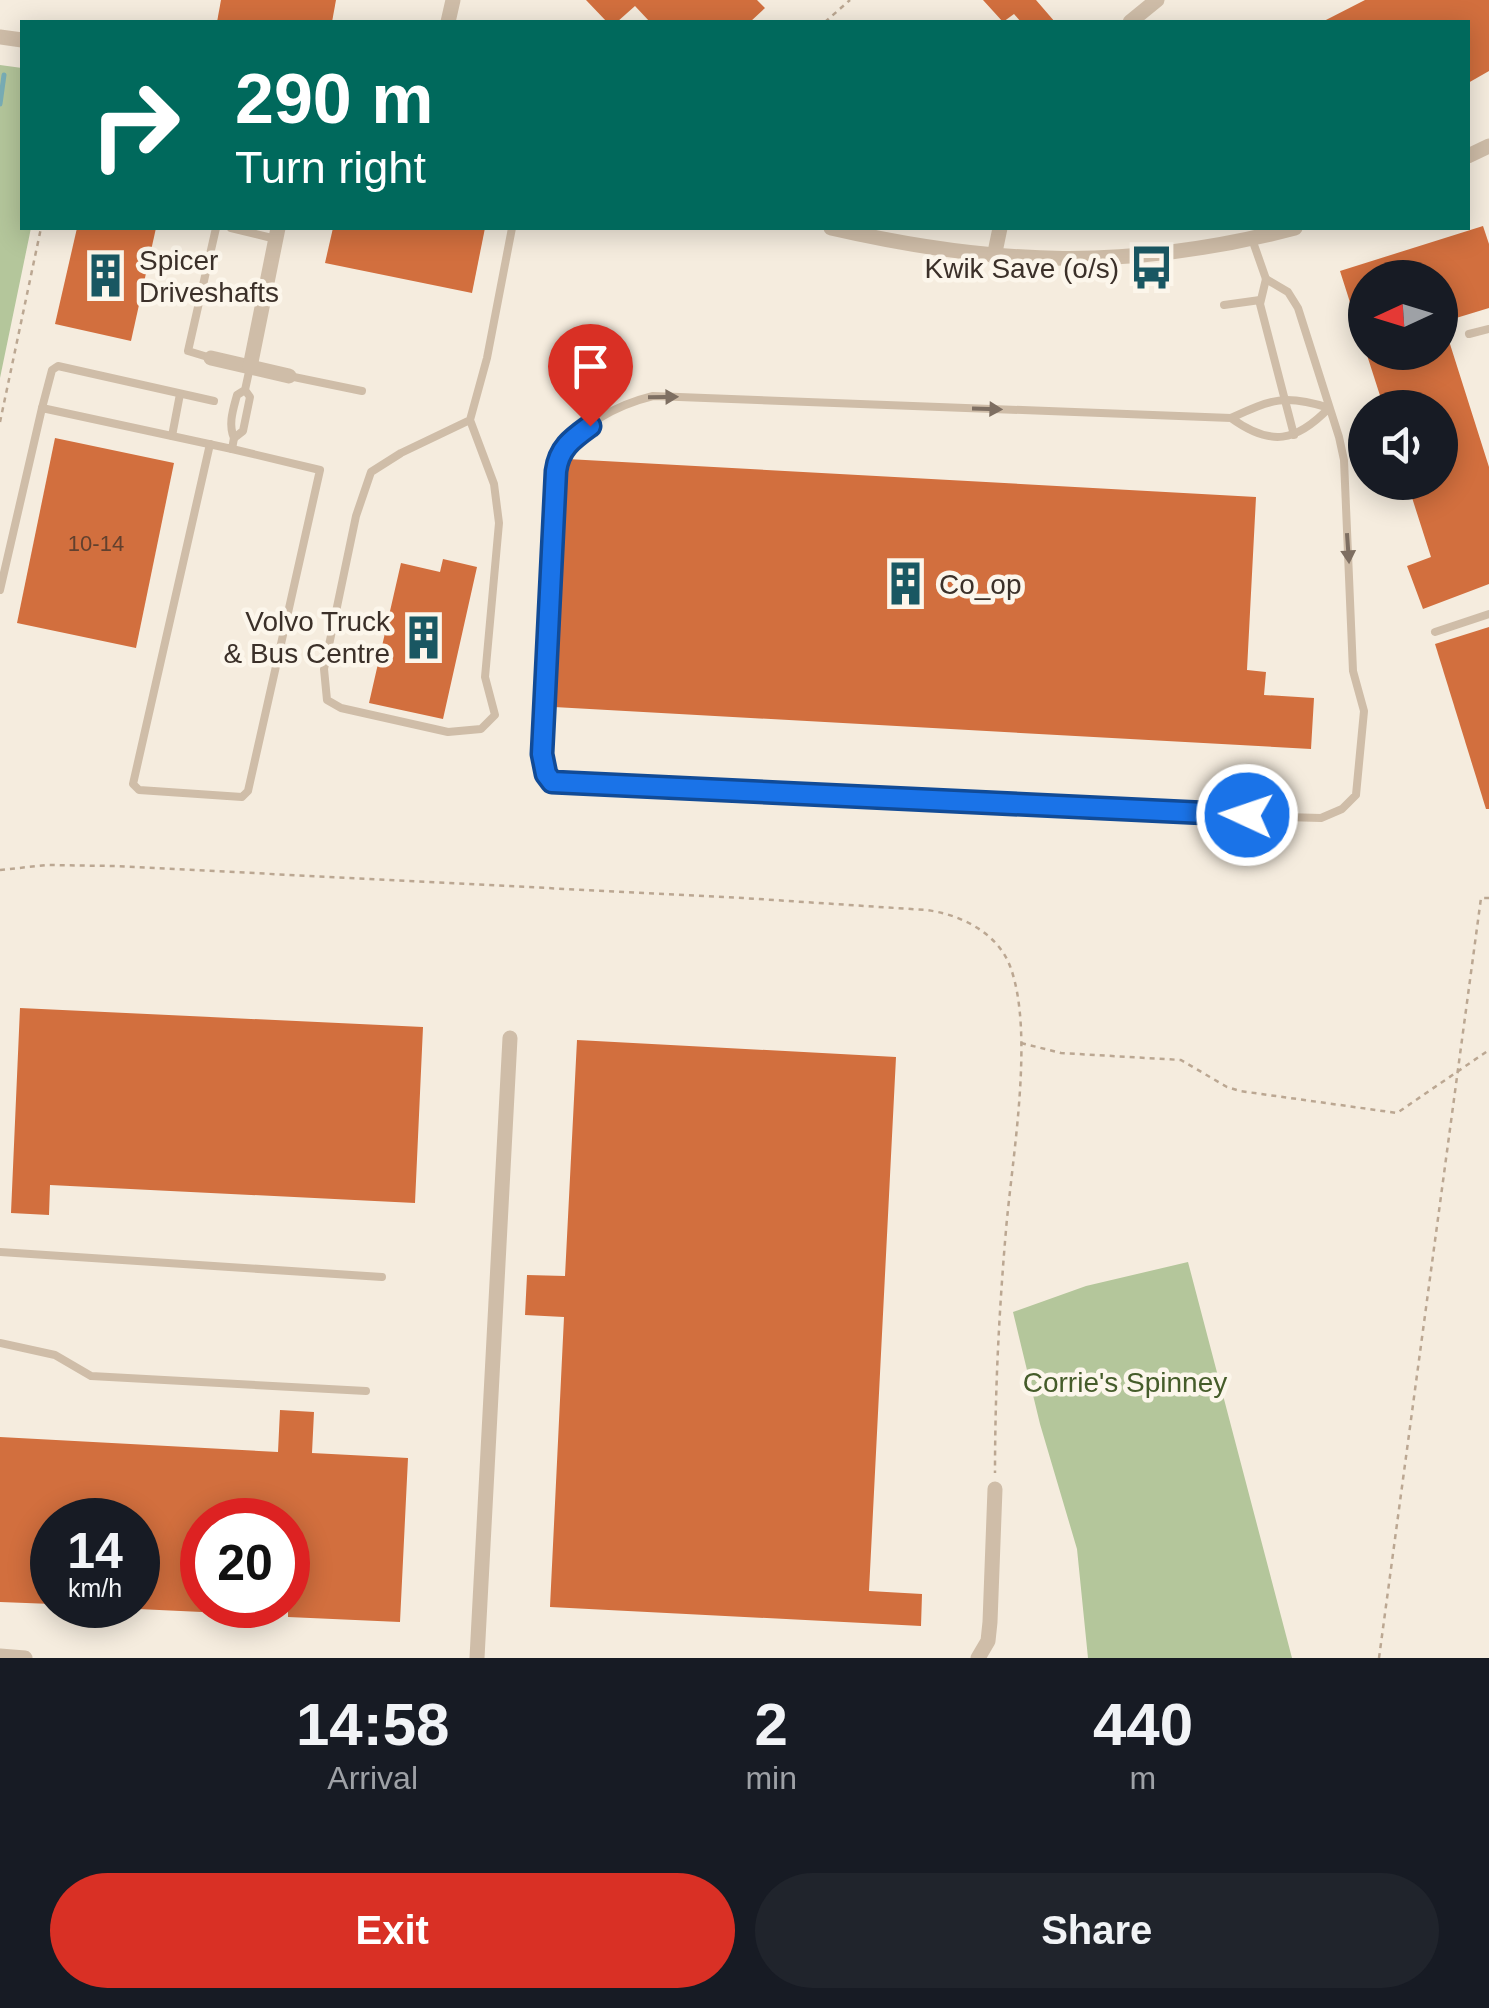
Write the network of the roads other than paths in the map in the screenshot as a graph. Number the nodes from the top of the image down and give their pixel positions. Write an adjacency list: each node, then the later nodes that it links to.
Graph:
1 (1157, 0): 2 (street)
2 (1132, 20)
3 (216, 230): 17 (lane)
4 (249, 230): 9 (lane)
5 (512, 230): 27 (lane)
6 (840, 230): 11 (street)
7 (1000, 230): 11 (street)
8 (1288, 230): 10 (street)
9 (277, 233): 18 (street)
10 (1252, 239): 11 (street); 12 (lane)
11 (994, 258)
12 (1266, 279): 13 (lane); 25 (lane)
13 (1260, 300): 14 (lane); 22 (lane)
14 (1224, 305)
15 (1489, 330): 16 (lane)
16 (1469, 334)
17 (211, 358): 18 (street)
18 (250, 367): 19 (street); 31 (lane)
19 (290, 376): 20 (lane)
20 (362, 392)
21 (180, 394): 23 (lane); 24 (lane); 29 (lane)
22 (1285, 398): 25 (lane); 26 (lane); 28 (lane)
23 (214, 401)
24 (42, 408): 29 (lane); 32 (lane)
25 (1329, 408): 26 (lane, one-way to 26); 28 (lane)
26 (1231, 418): 28 (lane)
27 (470, 420): 27 (lane)
28 (1294, 435)
29 (172, 436): 30 (lane)
30 (210, 444): 31 (lane); 31 (lane)
31 (232, 449)
32 (0, 590)
33 (1489, 614): 34 (lane)
34 (1436, 632)
35 (510, 1038): 43 (street)
36 (0, 1252): 37 (lane)
37 (382, 1277)
38 (0, 1343): 39 (lane)
39 (366, 1390)
40 (995, 1489): 44 (street)
41 (0, 1656): 42 (street)
42 (25, 1658)
43 (477, 1658)
44 (978, 1658)

